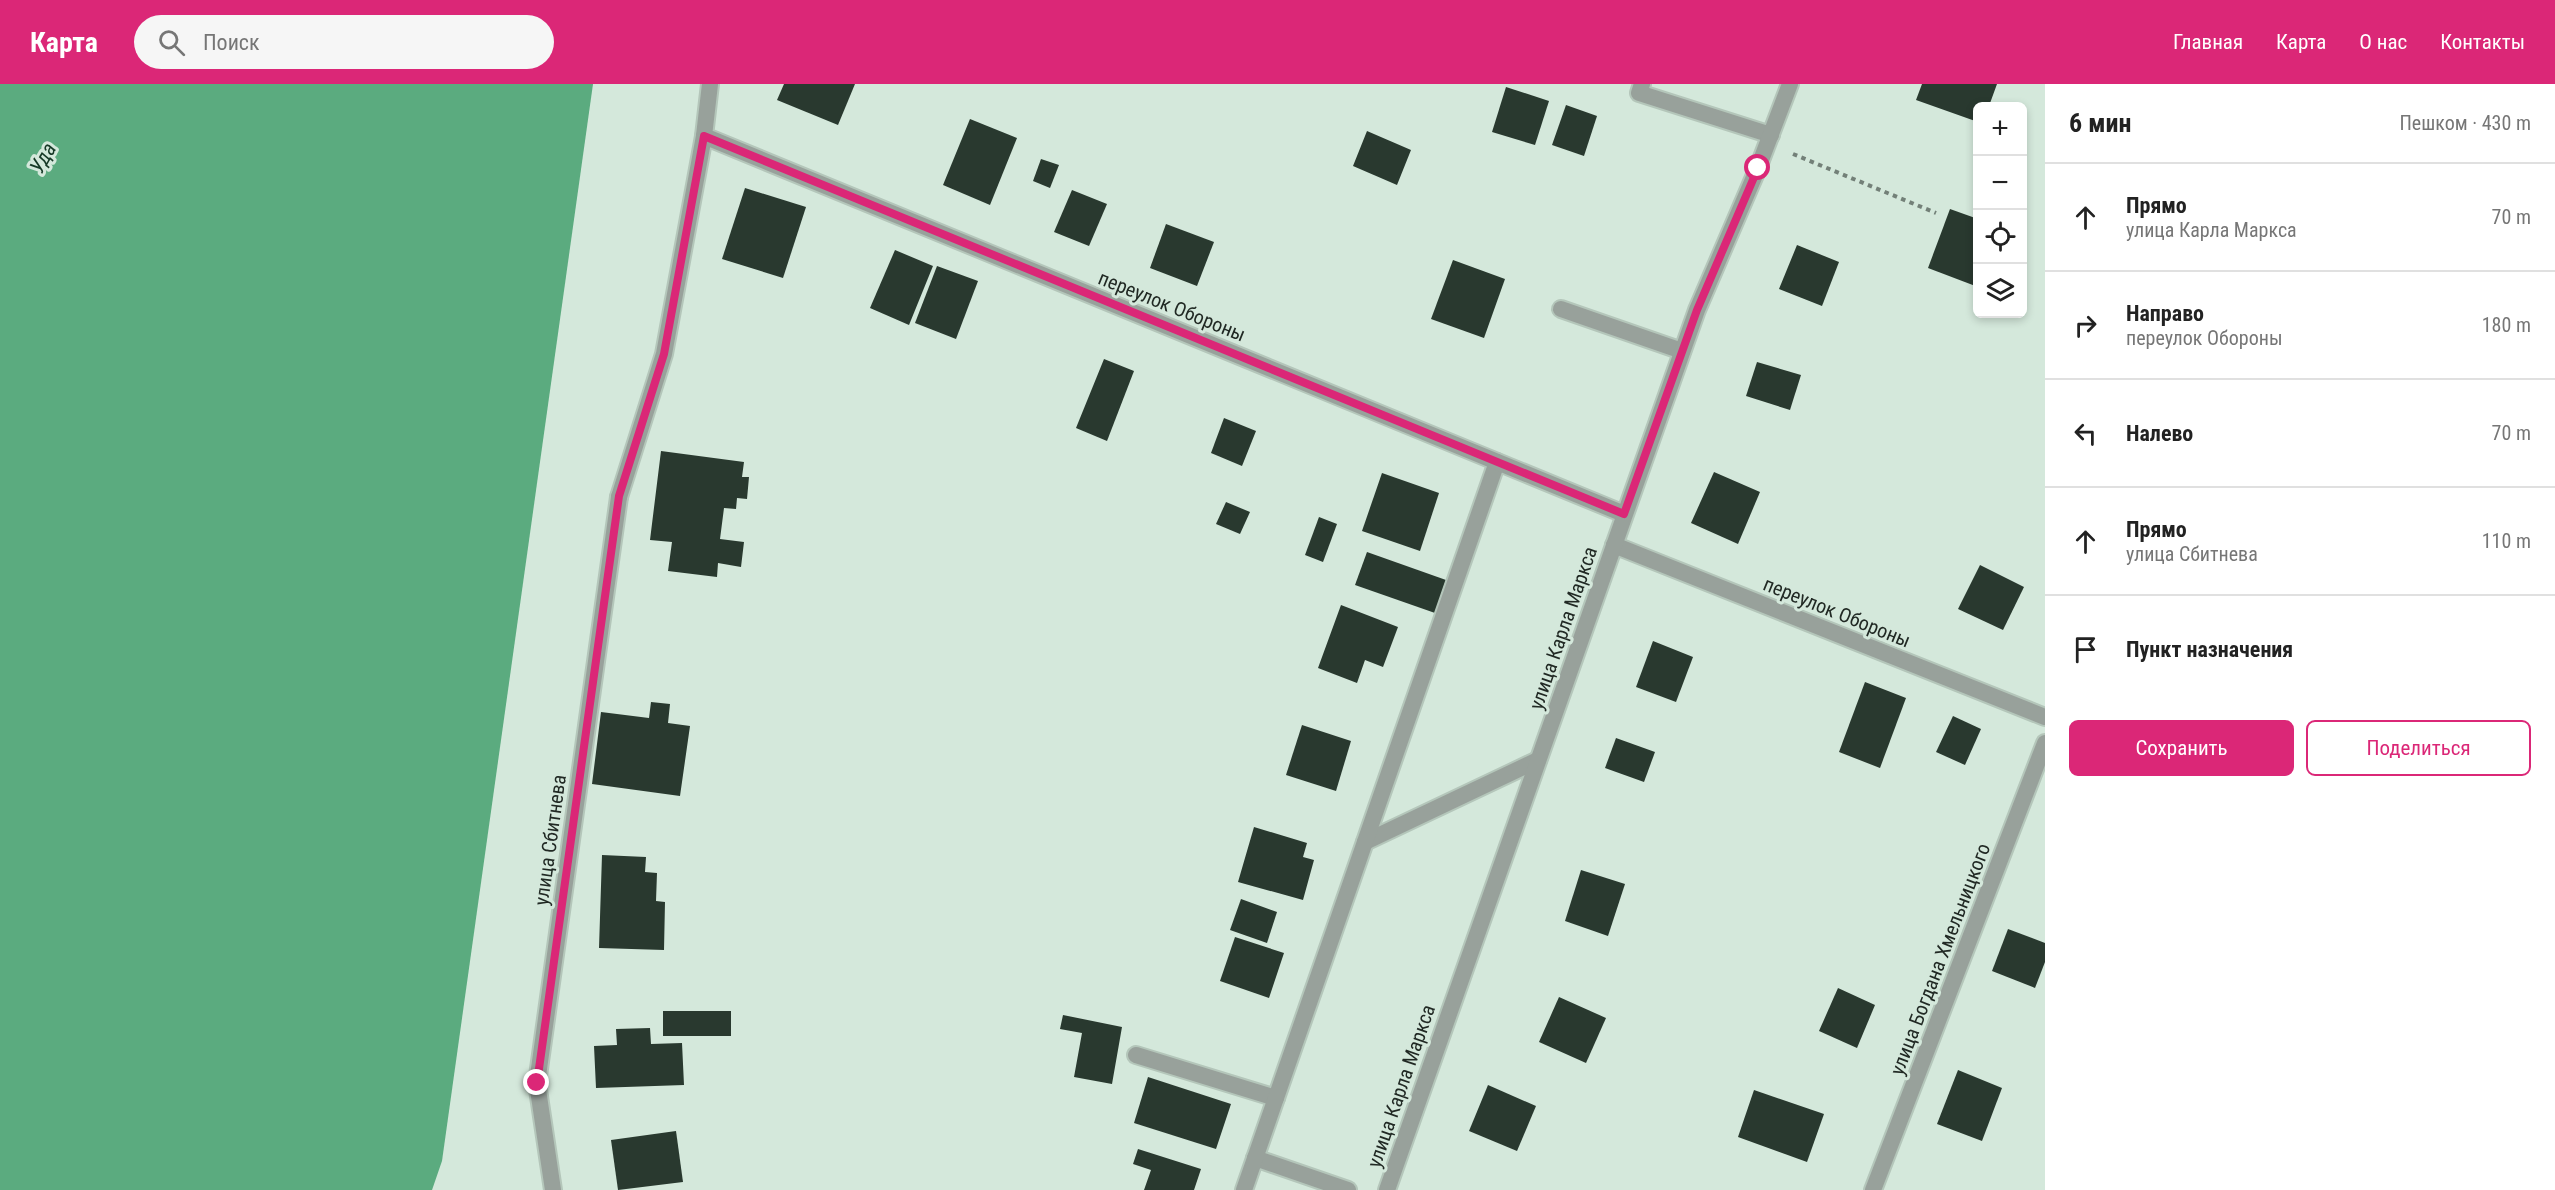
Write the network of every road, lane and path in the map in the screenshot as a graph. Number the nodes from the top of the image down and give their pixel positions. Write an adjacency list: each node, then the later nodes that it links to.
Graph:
1 (710, 84): 4 (street)
2 (1642, 84): 5 (street)
3 (1790, 84): 5 (street, улица Карла Маркса)
4 (704, 136): 9 (street, переулок Обороны); 19 (street, улица Сбитнева)
5 (1769, 139): 6 (path); 8 (street, улица Карла Маркса)
6 (1936, 213)
7 (1561, 309): 8 (street)
8 (1682, 351): 10 (street, улица Карла Маркса)
9 (1497, 462): 10 (street, переулок Обороны); 15 (street)
10 (1624, 514): 11 (street, улица Карла Маркса)
11 (1614, 545): 12 (street, переулок Обороны); 14 (street, улица Карла Маркса)
12 (2045, 717)
13 (2045, 743): 23 (street, улица Богдана Хмельницкого)
14 (1538, 760): 15 (street); 22 (street, улица Карла Маркса)
15 (1365, 842): 17 (street)
16 (1136, 1055): 17 (street)
17 (1276, 1098): 18 (street)
18 (1255, 1158): 20 (street); 21 (street)
19 (553, 1190)
20 (1244, 1190)
21 (1348, 1190)
22 (1387, 1190)
23 (1873, 1190)

